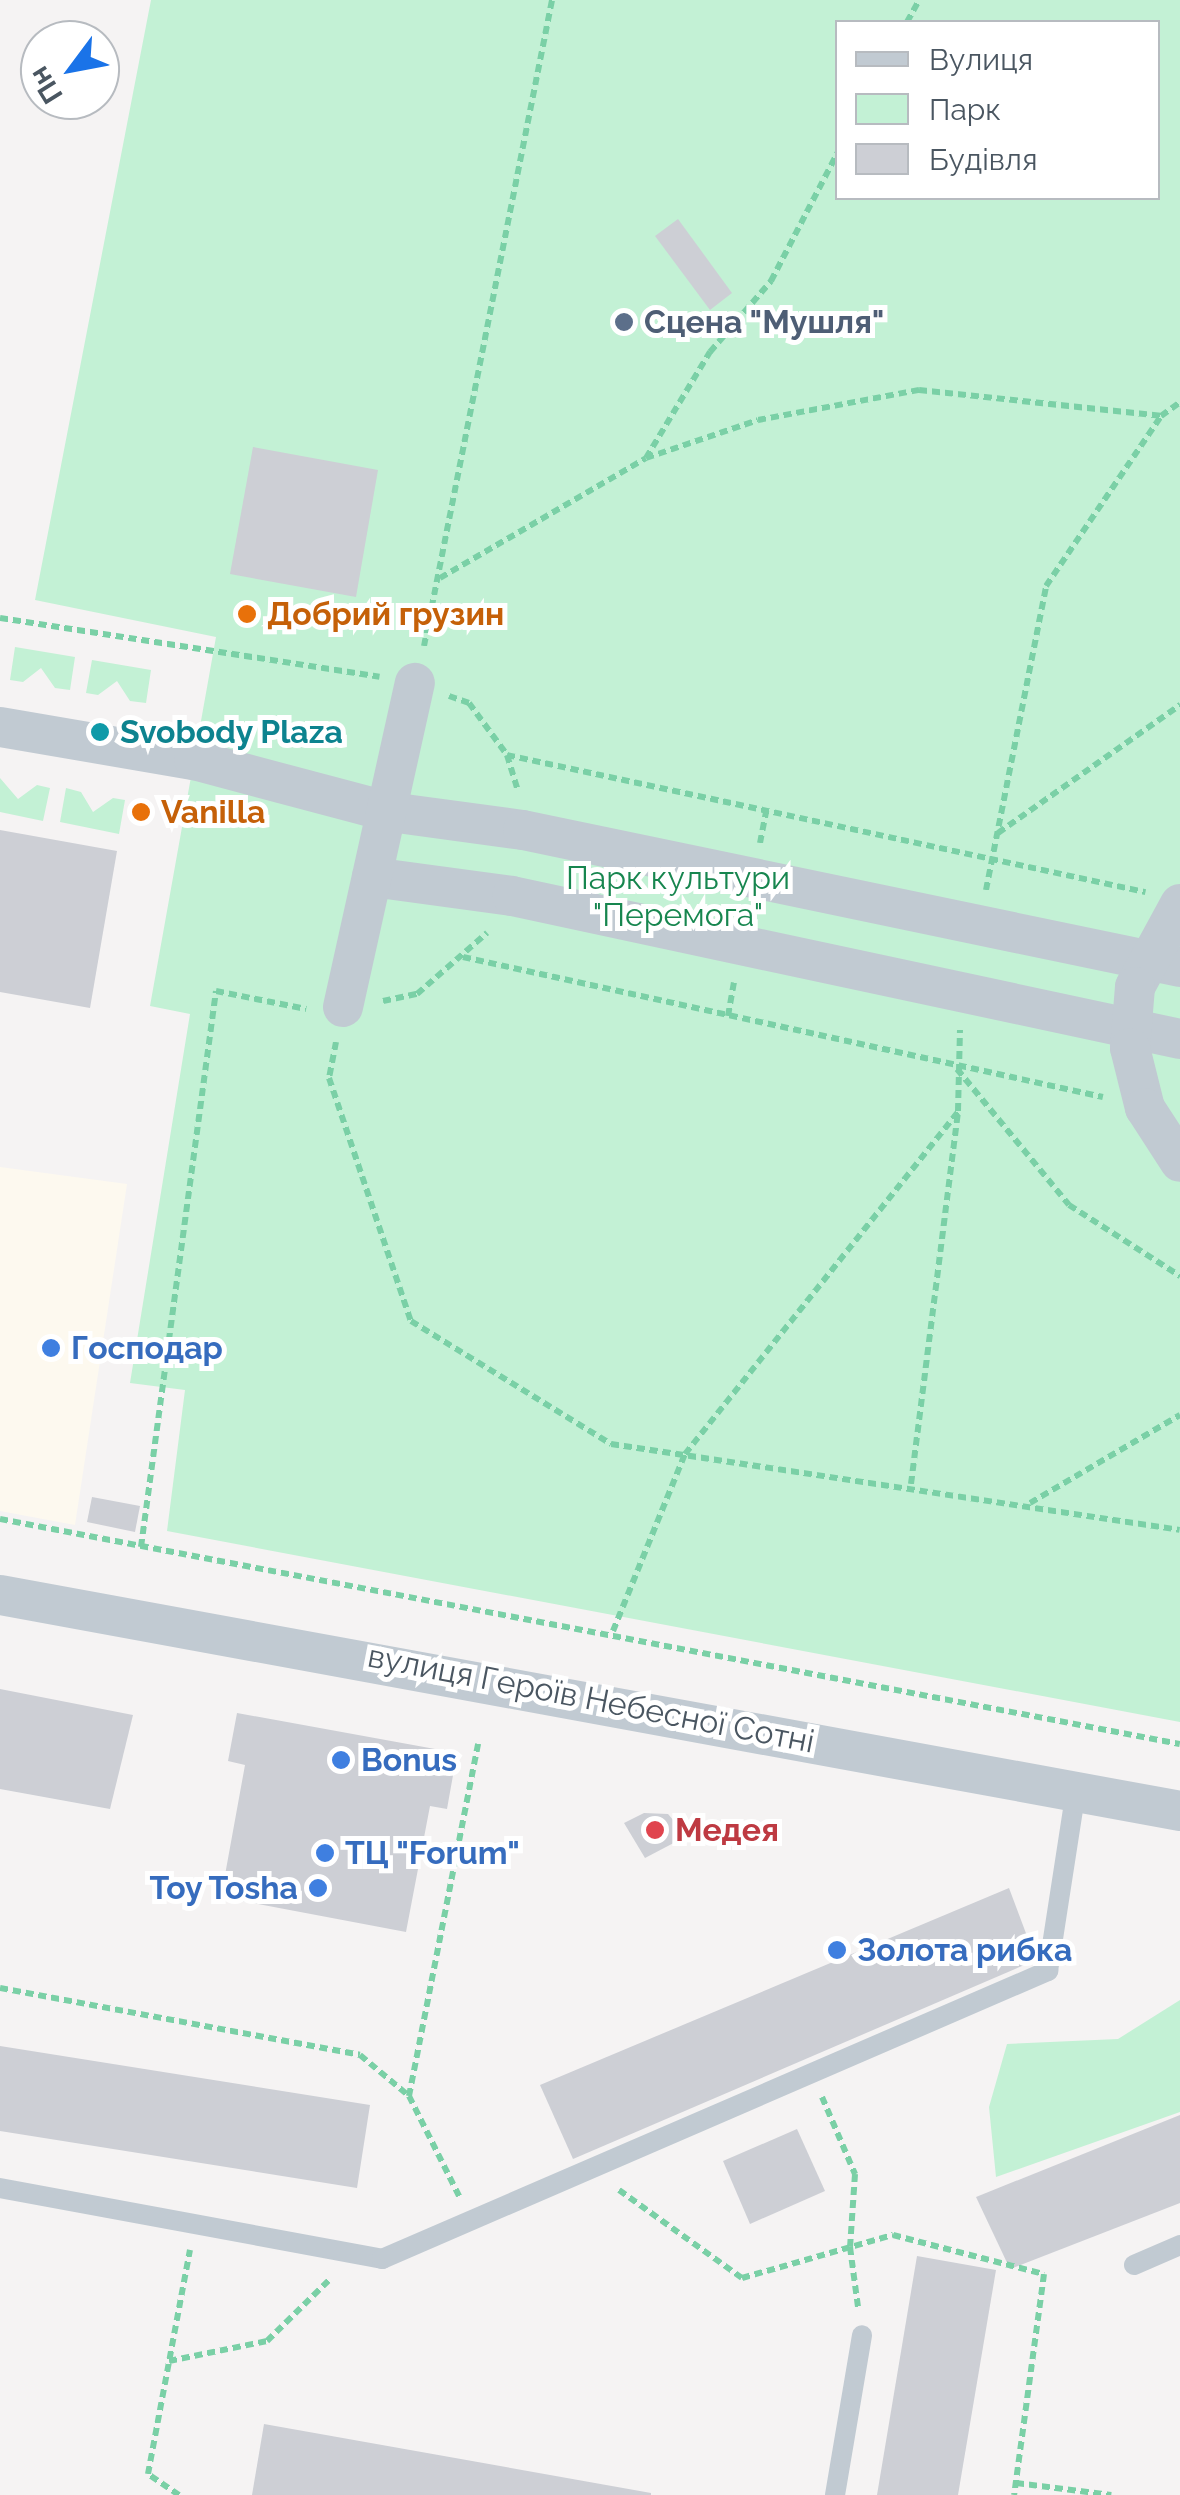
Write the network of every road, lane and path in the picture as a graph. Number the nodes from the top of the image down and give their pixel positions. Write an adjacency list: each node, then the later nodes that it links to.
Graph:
1 (552, 0): 6 (path)
2 (835, 158): 5 (path)
3 (1180, 402): 4 (path)
4 (1161, 416): 5 (path); 13 (path)
5 (646, 458): 6 (path)
6 (440, 578): 8 (path)
7 (0, 618): 8 (path)
8 (415, 683): 12 (street)
9 (1180, 705): 13 (path)
10 (0, 727): 12 (street)
11 (506, 755): 14 (path)
12 (390, 812): 15 (street); 17 (street)
13 (998, 834): 14 (path)
14 (992, 858): 16 (path); 17 (path)
15 (372, 876): 20 (street); 21 (street)
16 (1171, 900): 19 (street)
17 (980, 928): 19 (street)
18 (464, 957): 24 (path)
19 (1162, 964): 22 (street)
20 (966, 994): 22 (street); 24 (path)
21 (343, 1007): 30 (path); 35 (path)
22 (1130, 1028): 23 (street); 25 (street)
23 (1180, 1039)
24 (955, 1066): 25 (path); 26 (path); 28 (path)
25 (1144, 1105): 27 (street)
26 (958, 1111): 30 (path); 31 (path)
27 (1180, 1162)
28 (1180, 1276)
29 (1180, 1415): 32 (path)
30 (685, 1454): 31 (path); 37 (path)
31 (911, 1484): 32 (path)
32 (1028, 1504): 34 (path)
33 (0, 1519): 35 (path)
34 (1180, 1530)
35 (142, 1547): 37 (path)
36 (0, 1595): 40 (street, вулиця Героїв Небесної Сотні)
37 (613, 1631): 39 (path)
38 (478, 1744): 44 (path)
39 (1180, 1744)
40 (1076, 1790): 41 (street, вулиця Героїв Небесної Сотні); 43 (lane)
41 (1180, 1810)
42 (0, 1988): 44 (path)
43 (811, 2073): 45 (lane); 50 (path)
44 (409, 2096): 47 (path)
45 (590, 2169): 47 (lane); 50 (path)
46 (0, 2188): 48 (lane)
47 (471, 2220): 51 (lane)
48 (195, 2224): 51 (lane); 54 (path)
49 (1180, 2245): 52 (lane)
50 (850, 2247): 53 (path); 55 (path)
51 (355, 2254): 54 (path)
52 (1134, 2265)
53 (862, 2334): 57 (lane)
54 (169, 2361): 56 (path)
55 (1016, 2482): 58 (path); 59 (path)
56 (179, 2495)
57 (835, 2495)
58 (1014, 2495)
59 (1110, 2495)

